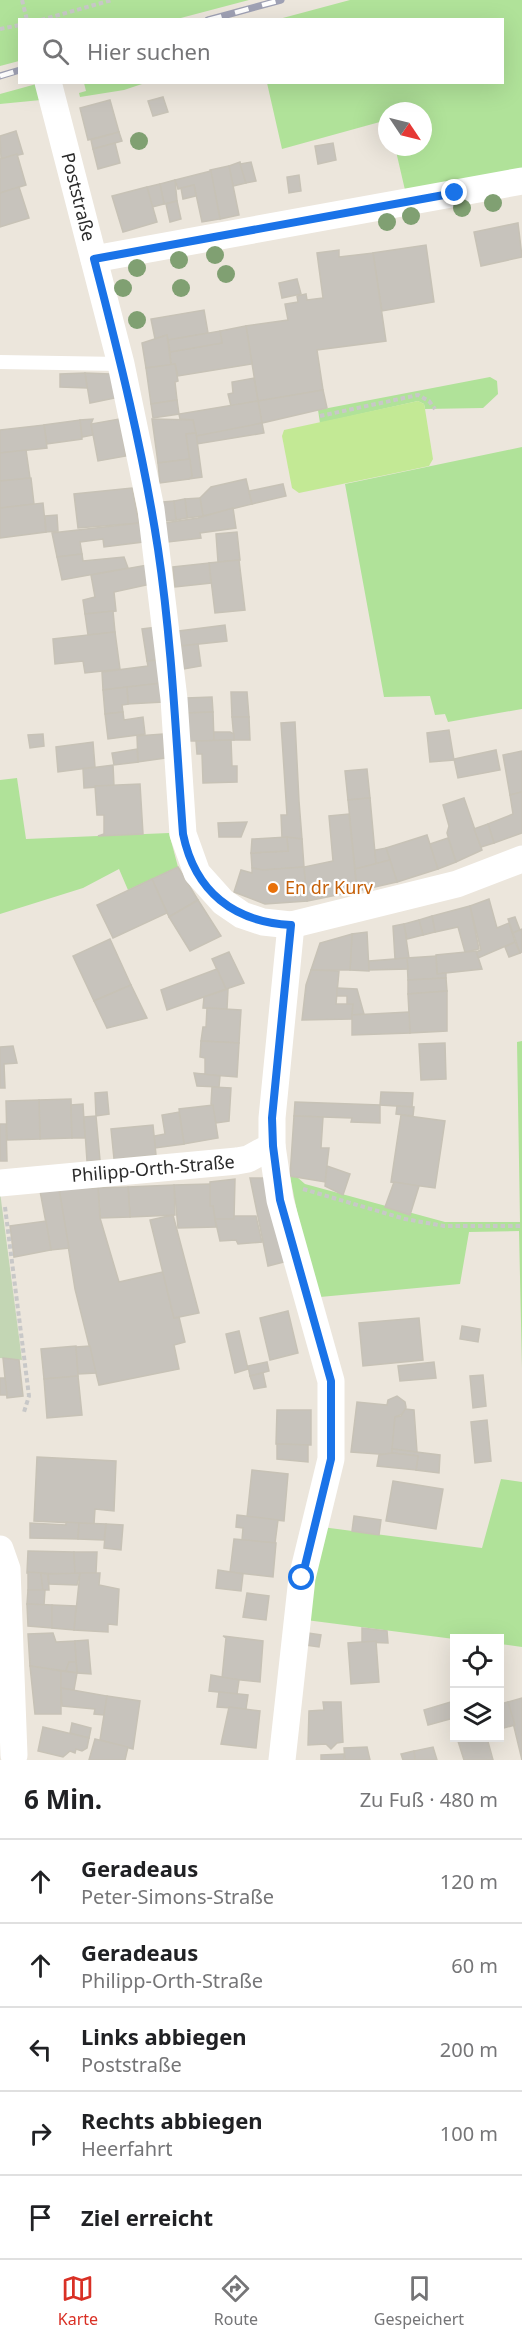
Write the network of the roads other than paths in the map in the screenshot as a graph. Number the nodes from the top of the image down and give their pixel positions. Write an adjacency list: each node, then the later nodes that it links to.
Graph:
1 (49, 84): 3 (street, Poststraße)
2 (522, 181): 3 (street)
3 (94, 259): 5 (street, Poststraße)
4 (0, 362): 5 (lane)
5 (121, 364): 7 (street, Poststraße)
6 (522, 859): 7 (street)
7 (291, 925): 8 (street)
8 (273, 1146): 9 (street, Philipp-Orth-Straße); 12 (street)
9 (1, 1183)
10 (0, 1549): 11 (street)
11 (12, 1758)
12 (282, 1760)

